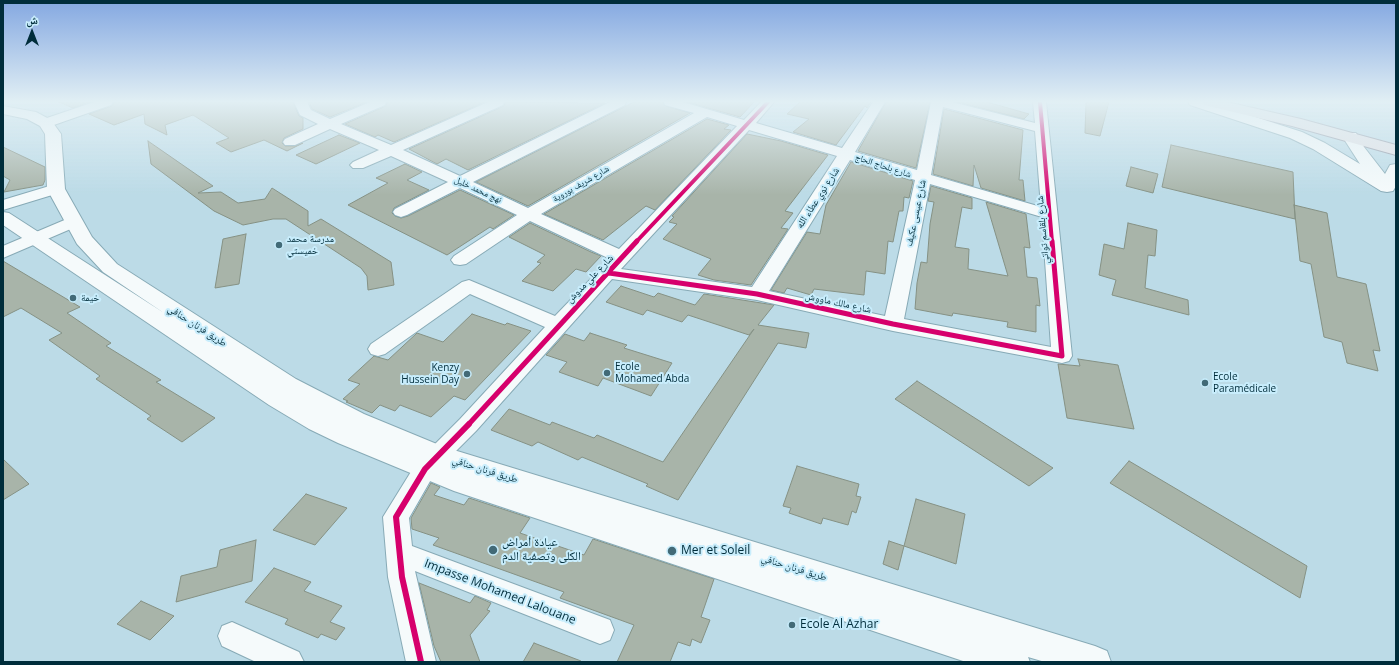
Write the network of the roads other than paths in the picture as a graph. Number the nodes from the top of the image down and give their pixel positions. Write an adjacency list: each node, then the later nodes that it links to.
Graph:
1 (52, 133): 23 (main road, طريق فرنان حنافي)
2 (311, 133): 15 (street)
3 (352, 133): 16 (street, نهج محمد خليل)
4 (429, 133): 16 (street)
5 (558, 133): 22 (street)
6 (670, 133): 27 (street, شارع شريف بوروية)
7 (740, 133): 33 (street, شارع علي مدوش)
8 (772, 133): 18 (street, شارع بلحاج الحاج)
9 (859, 133): 18 (street, شارع نوي عطاء الله)
10 (931, 133): 21 (street, شارع عيسى عكيف)
11 (1042, 133): 28 (street, شارع بلقاسم تواتي)
12 (1290, 133): 24 (main road)
13 (1338, 133): 14 (main road)
14 (1350, 136): 17 (main road); 24 (main road)
15 (290, 142)
16 (391, 150): 19 (street); 22 (street, نهج محمد خليل)
17 (1396, 150)
18 (846, 154): 21 (street, شارع بلحاج الحاج); 36 (street, شارع نوي عطاء الله)
19 (358, 165)
20 (1396, 169): 24 (main road)
21 (923, 179): 28 (street, شارع بلحاج الحاج); 37 (street, شارع عيسى عكيف)
22 (460, 182): 26 (street); 27 (street, نهج محمد خليل)
23 (56, 189): 25 (street); 30 (main road, طريق فرنان حنافي)
24 (1392, 191)
25 (3, 205)
26 (401, 212)
27 (529, 214): 33 (street, نهج محمد خليل); 34 (street, شارع شريف بوروية)
28 (1051, 215): 40 (street, شارع بلقاسم تواتي)
29 (3, 217): 31 (main road, طريق فرنان حنافي)
30 (74, 221): 31 (street); 41 (main road, طريق فرنان حنافي)
31 (36, 238): 32 (street); 41 (main road, طريق فرنان حنافي)
32 (3, 253)
33 (623, 258): 35 (street, شارع علي مدوش)
34 (460, 260)
35 (609, 273): 36 (street, شارع مالك ماووش); 38 (street, شارع علي مدوش)
36 (757, 294): 37 (street, شارع مالك ماووش)
37 (893, 324): 40 (street, شارع مالك ماووش)
38 (558, 325): 39 (street); 41 (street, شارع علي مدوش)
39 (378, 349)
40 (1062, 356)
41 (431, 462): 42 (street, شارع علي مدوش); 47 (main road, طريق فرنان حنافي); 48 (main road, طريق فرنان حنافي)
42 (399, 553): 43 (street, Impasse Mohamed Lalouane); 46 (street, شارع علي مدوش)
43 (600, 630)
44 (232, 636): 45 (street)
45 (289, 662)
46 (421, 662)
47 (1014, 662)
48 (1095, 662)

